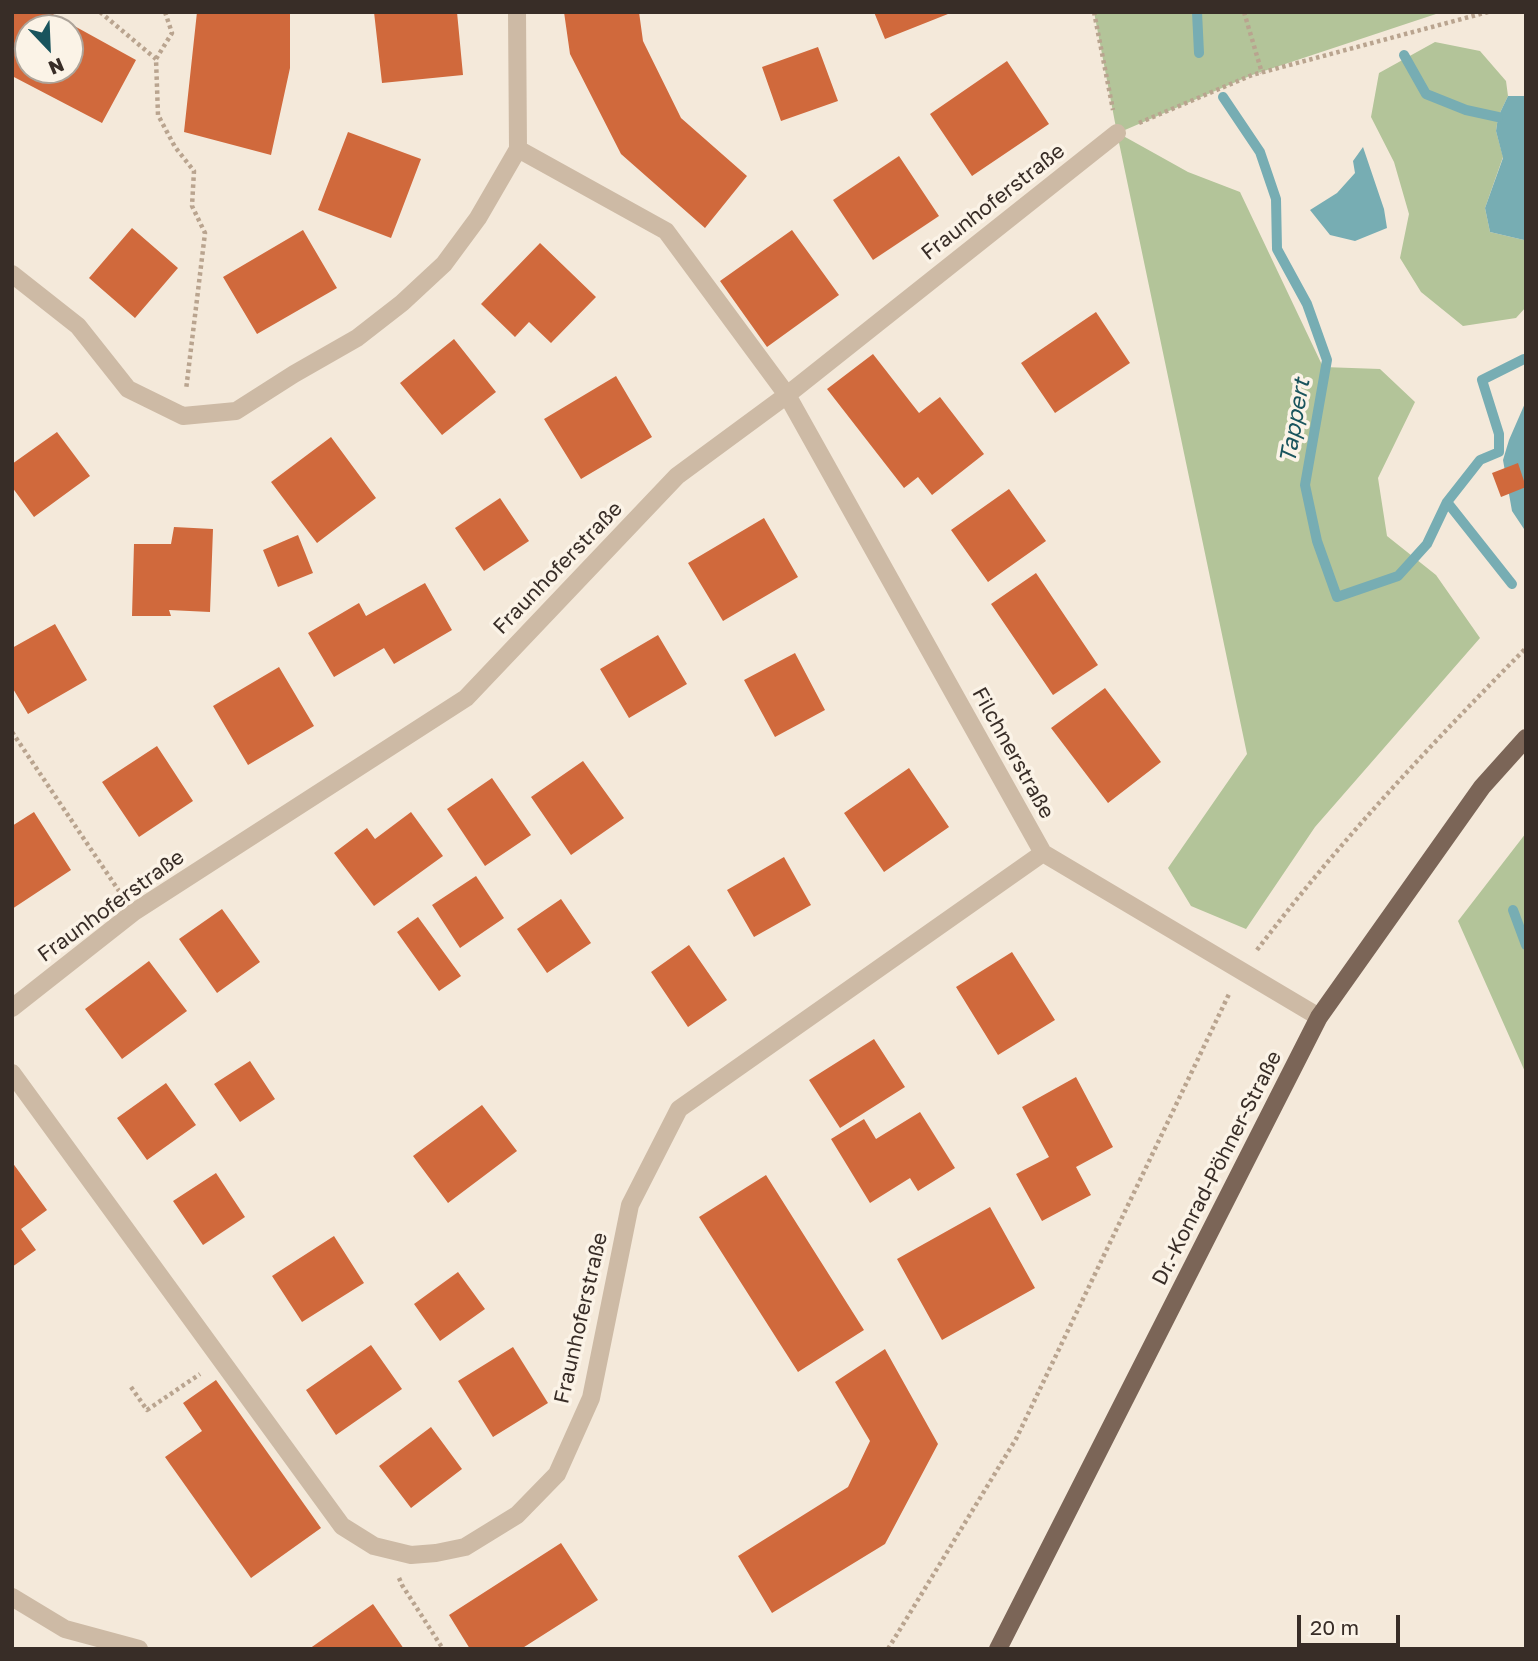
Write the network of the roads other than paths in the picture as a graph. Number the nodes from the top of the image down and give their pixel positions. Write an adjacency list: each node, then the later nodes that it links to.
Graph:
1 (517, 12): 3 (street)
2 (1117, 133): 5 (street, Fraunhoferstraße)
3 (518, 149): 4 (street); 5 (street, Filchnerstraße)
4 (12, 274)
5 (787, 395): 7 (street, Filchnerstraße); 8 (street, Fraunhoferstraße)
6 (1526, 738): 9 (main road, Dr.-Konrad-Pöhner-Straße)
7 (1043, 853): 9 (street, Filchnerstraße); 10 (street, Fraunhoferstraße)
8 (12, 1008)
9 (1319, 1017): 13 (main road, Dr.-Konrad-Pöhner-Straße)
10 (12, 1073)
11 (12, 1597): 12 (street)
12 (139, 1649)
13 (998, 1649)

